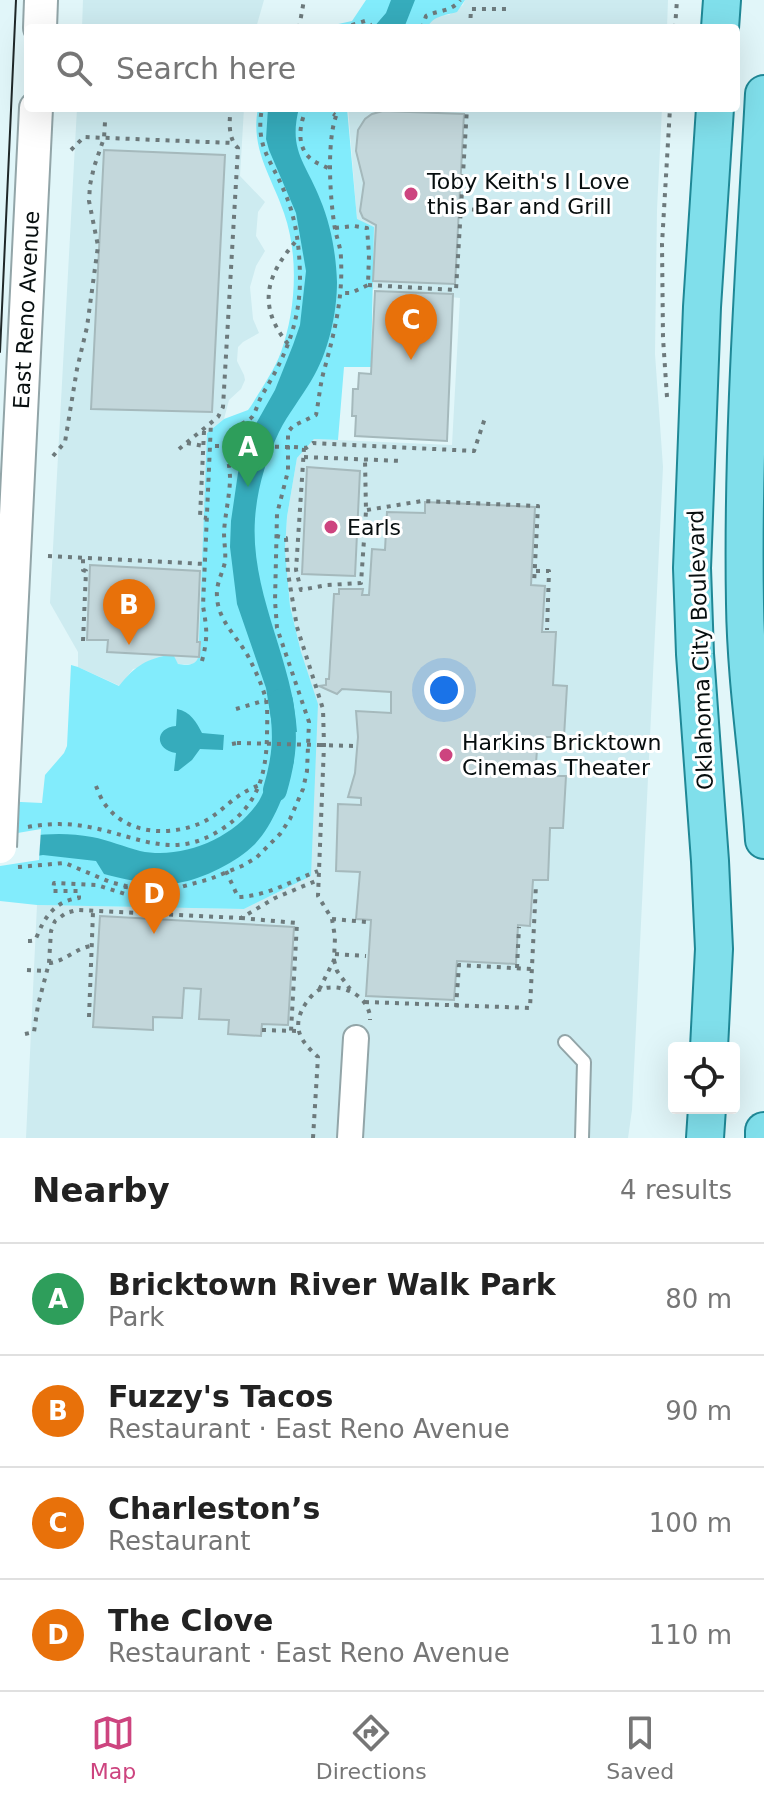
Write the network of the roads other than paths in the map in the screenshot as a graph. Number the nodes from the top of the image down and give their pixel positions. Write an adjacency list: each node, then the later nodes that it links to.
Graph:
1 (41, 0): 3 (main road)
2 (722, 0): 4 (main road)
3 (40, 24)
4 (720, 24)
5 (764, 94): 9 (main road)
6 (36, 112): 8 (main road, East Reno Avenue)
7 (715, 112): 13 (main road, Oklahoma City Boulevard)
8 (3, 719): 10 (main road, East Reno Avenue, bridge)
9 (764, 840)
10 (0, 847)
11 (363, 1031): 16 (street)
12 (565, 1042): 17 (lane)
13 (709, 1042)
14 (707, 1114): 18 (main road)
15 (764, 1131): 19 (main road)
16 (350, 1138)
17 (582, 1138)
18 (705, 1138)
19 (764, 1138)

